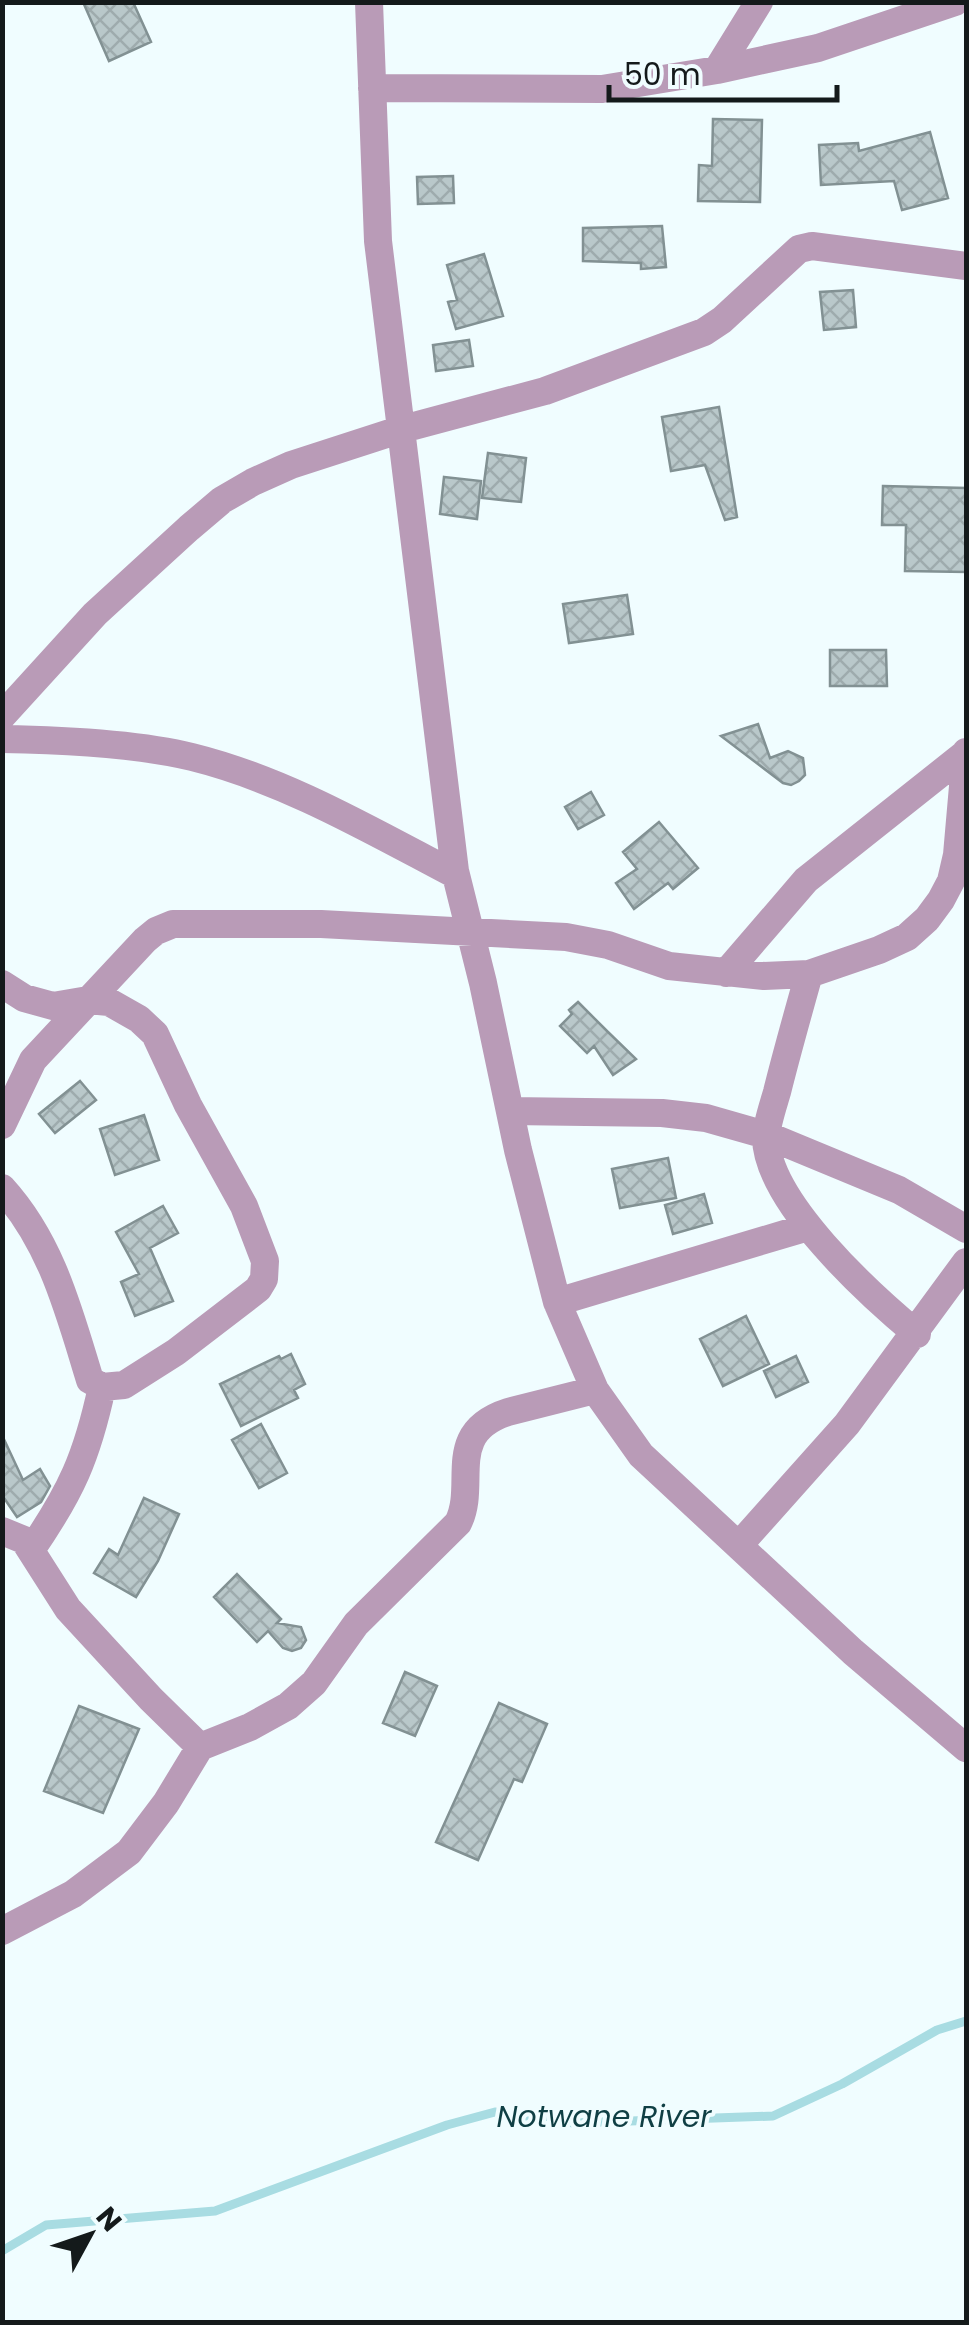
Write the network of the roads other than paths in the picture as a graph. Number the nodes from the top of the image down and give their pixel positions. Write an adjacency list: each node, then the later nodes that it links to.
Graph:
1 (369, 2): 6 (street)
2 (760, 2): 5 (street)
3 (952, 3): 4 (street); 5 (street)
4 (966, 11)
5 (717, 70): 6 (street)
6 (372, 88): 8 (street)
7 (966, 266): 8 (street)
8 (399, 430): 9 (street); 12 (street)
9 (2, 716)
10 (2, 740): 12 (street)
11 (966, 752): 14 (street); 15 (street)
12 (456, 875): 13 (street)
13 (468, 933): 14 (street); 17 (street); 18 (street)
14 (726, 973): 15 (street)
15 (809, 974): 20 (street)
16 (2, 984): 17 (street)
17 (88, 1000): 19 (street); 27 (street)
18 (510, 1111): 20 (street); 25 (street)
19 (2, 1125)
20 (766, 1135): 22 (street); 23 (street)
21 (2, 1188): 27 (street)
22 (808, 1227): 25 (street); 26 (street)
23 (966, 1228)
24 (966, 1262): 26 (street)
25 (557, 1302): 28 (street)
26 (916, 1334): 30 (street)
27 (102, 1387): 31 (street)
28 (595, 1390): 30 (street); 32 (street)
29 (2, 1531): 31 (street)
30 (740, 1544): 33 (street)
31 (30, 1550): 32 (street)
32 (200, 1747): 34 (street)
33 (966, 1748)
34 (2, 1932)

